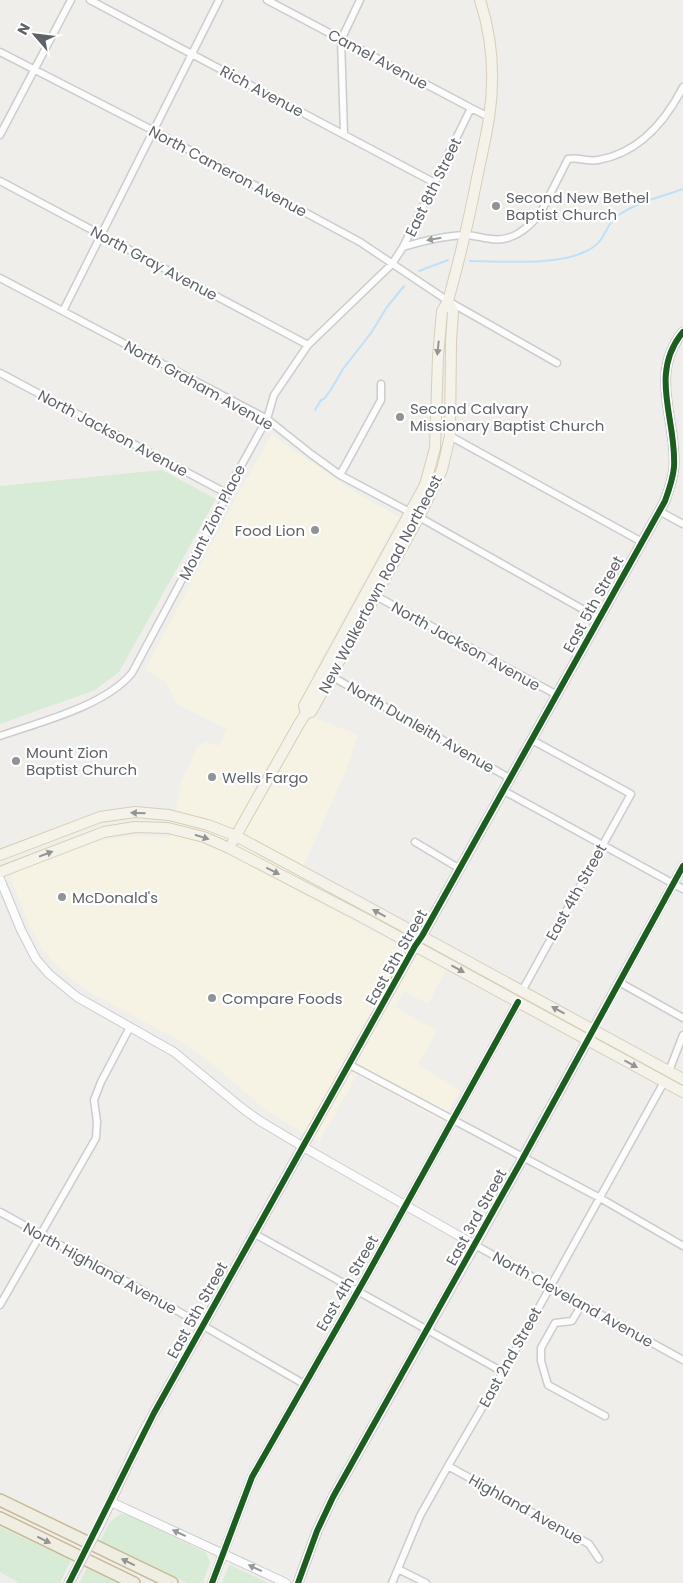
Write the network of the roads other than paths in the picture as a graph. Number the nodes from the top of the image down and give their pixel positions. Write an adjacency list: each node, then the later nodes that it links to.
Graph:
1 (71, 0): 10 (street)
2 (90, 0): 9 (street, Rich Avenue)
3 (219, 0): 9 (street)
4 (267, 0): 7 (street, Camel Avenue)
5 (360, 0): 7 (street)
6 (480, 0): 13 (main road, New Walkertown Road Northeast)
7 (341, 40): 12 (street, Camel Avenue); 15 (street)
8 (0, 52): 10 (street, North Cameron Avenue)
9 (193, 54): 14 (street); 15 (street, Rich Avenue)
10 (35, 70): 14 (street, North Cameron Avenue); 16 (street)
11 (683, 87): 20 (street)
12 (471, 108): 13 (street, Camel Avenue); 18 (street, East 8th Street)
13 (489, 116): 20 (main road, New Walkertown Road Northeast)
14 (154, 131): 19 (street); 22 (street, North Cameron Avenue)
15 (344, 134): 18 (street, Rich Avenue)
16 (0, 136)
17 (0, 181): 19 (street, North Gray Avenue)
18 (435, 183): 21 (street, East 8th Street)
19 (100, 234): 25 (street); 27 (street, North Gray Avenue)
20 (466, 235): 21 (street, one-way to 21); 24 (main road, New Walkertown Road Northeast)
21 (403, 247): 22 (street, East 8th Street)
22 (392, 264): 24 (street, North Cameron Avenue); 27 (street, Mount Zion Place)
23 (0, 278): 25 (street, North Graham Avenue)
24 (448, 302): 28 (street, North Cameron Avenue); 30 (main road, New Walkertown Road Northeast, one-way to 30); 33 (main road, New Walkertown Road Northeast)
25 (63, 311): 32 (street, North Graham Avenue)
26 (683, 332): 36 (main road, East 5th Street)
27 (308, 345): 32 (street, Mount Zion Place)
28 (557, 363)
29 (0, 373): 35 (street, North Jackson Avenue)
30 (437, 379): 33 (main road); 37 (main road, New Walkertown Road Northeast)
31 (381, 384): 34 (street)
32 (267, 419): 34 (street, North Graham Avenue); 35 (street, Mount Zion Place)
33 (450, 436): 37 (main road, New Walkertown Road Northeast); 39 (street)
34 (340, 475): 37 (street, North Graham Avenue)
35 (226, 493): 45 (street, Mount Zion Place)
36 (659, 511): 38 (street); 39 (main road, East 5th Street)
37 (415, 515): 40 (main road, New Walkertown Road Northeast); 41 (street, North Graham Avenue); 44 (main road, New Walkertown Road Northeast)
38 (683, 524)
39 (642, 542): 41 (main road, East 5th Street)
40 (376, 596): 42 (main road, New Walkertown Road Northeast); 43 (street, North Jackson Avenue)
41 (600, 619): 43 (main road, East 5th Street)
42 (331, 676): 44 (main road, New Walkertown Road Northeast); 47 (street, North Dunleith Avenue)
43 (557, 696): 46 (main road, East 5th Street)
44 (306, 714): 49 (main road, New Walkertown Road Northeast)
45 (0, 736)
46 (532, 740): 47 (main road, East 5th Street); 51 (street, East 4th Street)
47 (511, 779): 48 (main road, East 5th Street)
48 (504, 791): 51 (street, North Dunleith Avenue); 55 (main road, East 5th Street)
49 (236, 836): 52 (main road, New Walkertown Road Northeast); 53 (main road, one-way to 53); 60 (main road, one-way to 49)
50 (415, 842): 55 (street)
51 (602, 845): 58 (street, North Dunleith Avenue); 63 (street, East 4th Street)
52 (229, 848): 56 (main road, one-way to 52); 61 (main road, one-way to 61)
53 (0, 855)
54 (683, 866): 58 (street, East 3rd Street)
55 (460, 869): 60 (main road, East 5th Street)
56 (0, 872)
57 (0, 879): 66 (street, North Cleveland Avenue)
58 (673, 884): 59 (street, North Dunleith Avenue); 62 (street, East 3rd Street)
59 (683, 889)
60 (422, 936): 61 (main road, East 5th Street); 63 (main road)
61 (415, 946): 64 (main road, one-way to 64); 70 (main road, East 5th Street)
62 (619, 982): 65 (street); 67 (street, East 3rd Street)
63 (522, 991): 67 (main road, one-way to 63)
64 (518, 1002): 69 (main road); 75 (street, East 4th Street)
65 (683, 1018)
66 (130, 1027): 76 (street, North Cleveland Avenue); 82 (street)
67 (593, 1029): 69 (main road, East 3rd Street); 71 (main road)
68 (683, 1035): 71 (street)
69 (588, 1040): 73 (main road, one-way to 73); 77 (main road, East 3rd Street)
70 (350, 1065): 75 (street); 76 (main road, East 5th Street)
71 (669, 1071): 72 (main road)
72 (683, 1078)
73 (664, 1082): 74 (main road); 78 (street, East 2nd Street)
74 (683, 1092)
75 (452, 1120): 77 (street); 79 (street, East 4th Street)
76 (303, 1147): 79 (street, North Cleveland Avenue); 81 (main road, East 5th Street)
77 (523, 1158): 78 (street); 83 (main road, East 3rd Street)
78 (600, 1198): 84 (street); 85 (street, East 2nd Street)
79 (406, 1205): 83 (street, North Cleveland Avenue); 86 (street, East 4th Street)
80 (0, 1212): 82 (street, North Highland Avenue)
81 (255, 1234): 86 (street); 89 (main road, East 5th Street)
82 (41, 1235): 88 (street); 89 (street, North Highland Avenue)
83 (475, 1244): 85 (street, North Cleveland Avenue); 90 (main road, East 3rd Street)
84 (683, 1246)
85 (550, 1287): 87 (street, North Cleveland Avenue); 92 (street, East 2nd Street)
86 (357, 1291): 90 (street); 93 (street, East 4th Street)
87 (582, 1304): 91 (street, North Cleveland Avenue); 94 (street)
88 (0, 1305)
89 (203, 1326): 93 (street, North Highland Avenue); 97 (main road, East 5th Street)
90 (427, 1330): 92 (street); 107 (main road, East 3rd Street)
91 (683, 1360)
92 (503, 1372): 95 (street, East 2nd Street)
93 (304, 1384): 99 (street, East 4th Street)
94 (605, 1416)
95 (448, 1466): 100 (street, Highland Avenue); 101 (street, East 2nd Street)
96 (0, 1500): 105 (highway, one-way to 96)
97 (111, 1502): 99 (street, one-way to 97); 103 (main road, East 5th Street, bridge)
98 (0, 1518): 104 (highway, one-way to 104)
99 (223, 1554): 102 (street, East 4th Street); 106 (street, one-way to 99)
100 (599, 1559)
101 (398, 1569): 108 (street, East 2nd Street); 109 (street)
102 (213, 1581)
103 (69, 1583)
104 (134, 1583)
105 (172, 1583)
106 (286, 1583)
107 (298, 1583)
108 (392, 1583)
109 (426, 1583)

